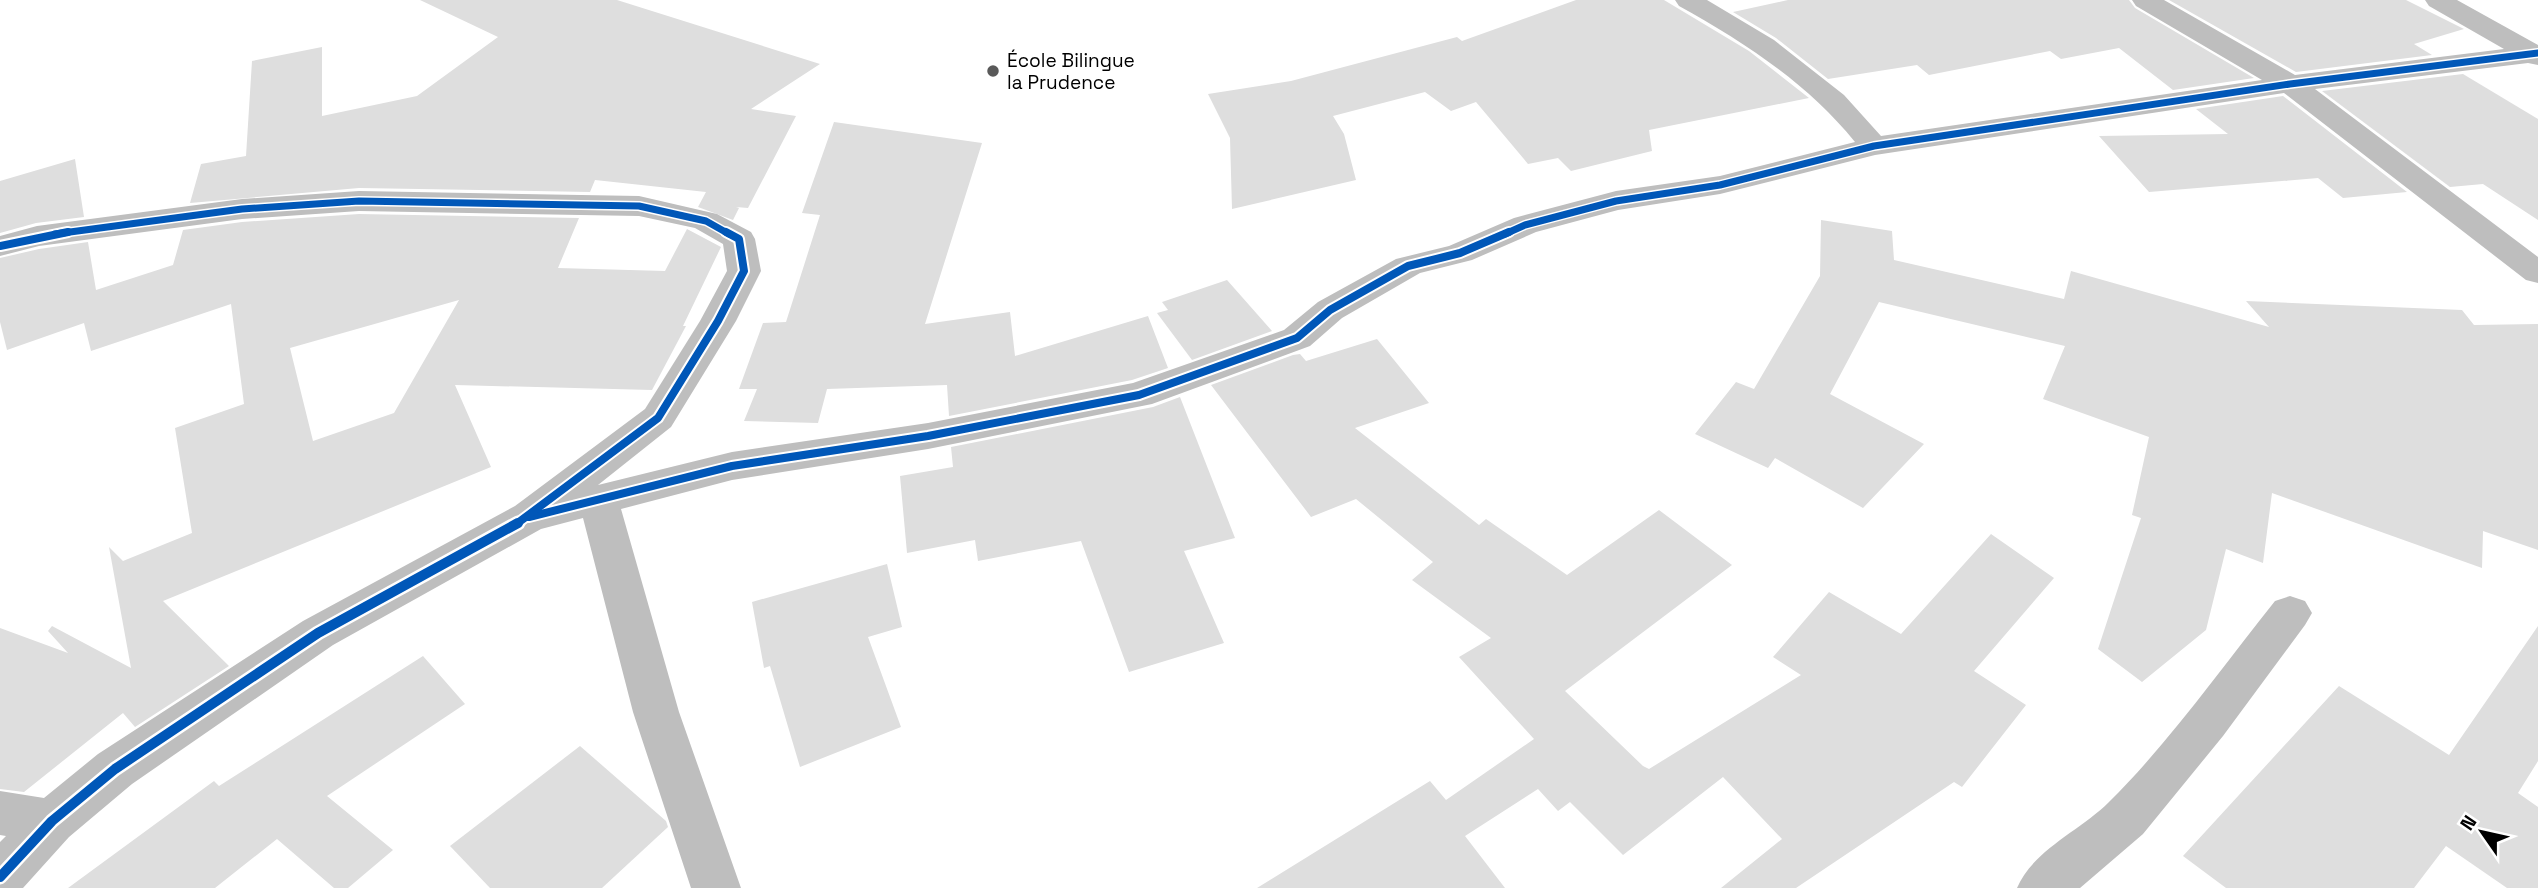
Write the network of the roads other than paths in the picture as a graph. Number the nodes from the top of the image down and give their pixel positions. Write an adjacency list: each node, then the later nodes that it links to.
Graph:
1 (1688, 0): 6 (street)
2 (2145, 0): 5 (street)
3 (2438, 0): 4 (street)
4 (2536, 54): 5 (street)
5 (2290, 85): 6 (street); 8 (street)
6 (1874, 146): 9 (street)
7 (0, 246): 10 (street)
8 (2538, 273)
9 (598, 500): 10 (street); 15 (street)
10 (529, 517): 13 (street)
11 (2290, 614): 16 (street)
12 (0, 813): 13 (street)
13 (52, 821): 14 (street)
14 (0, 877)
15 (716, 888)
16 (2042, 888)

